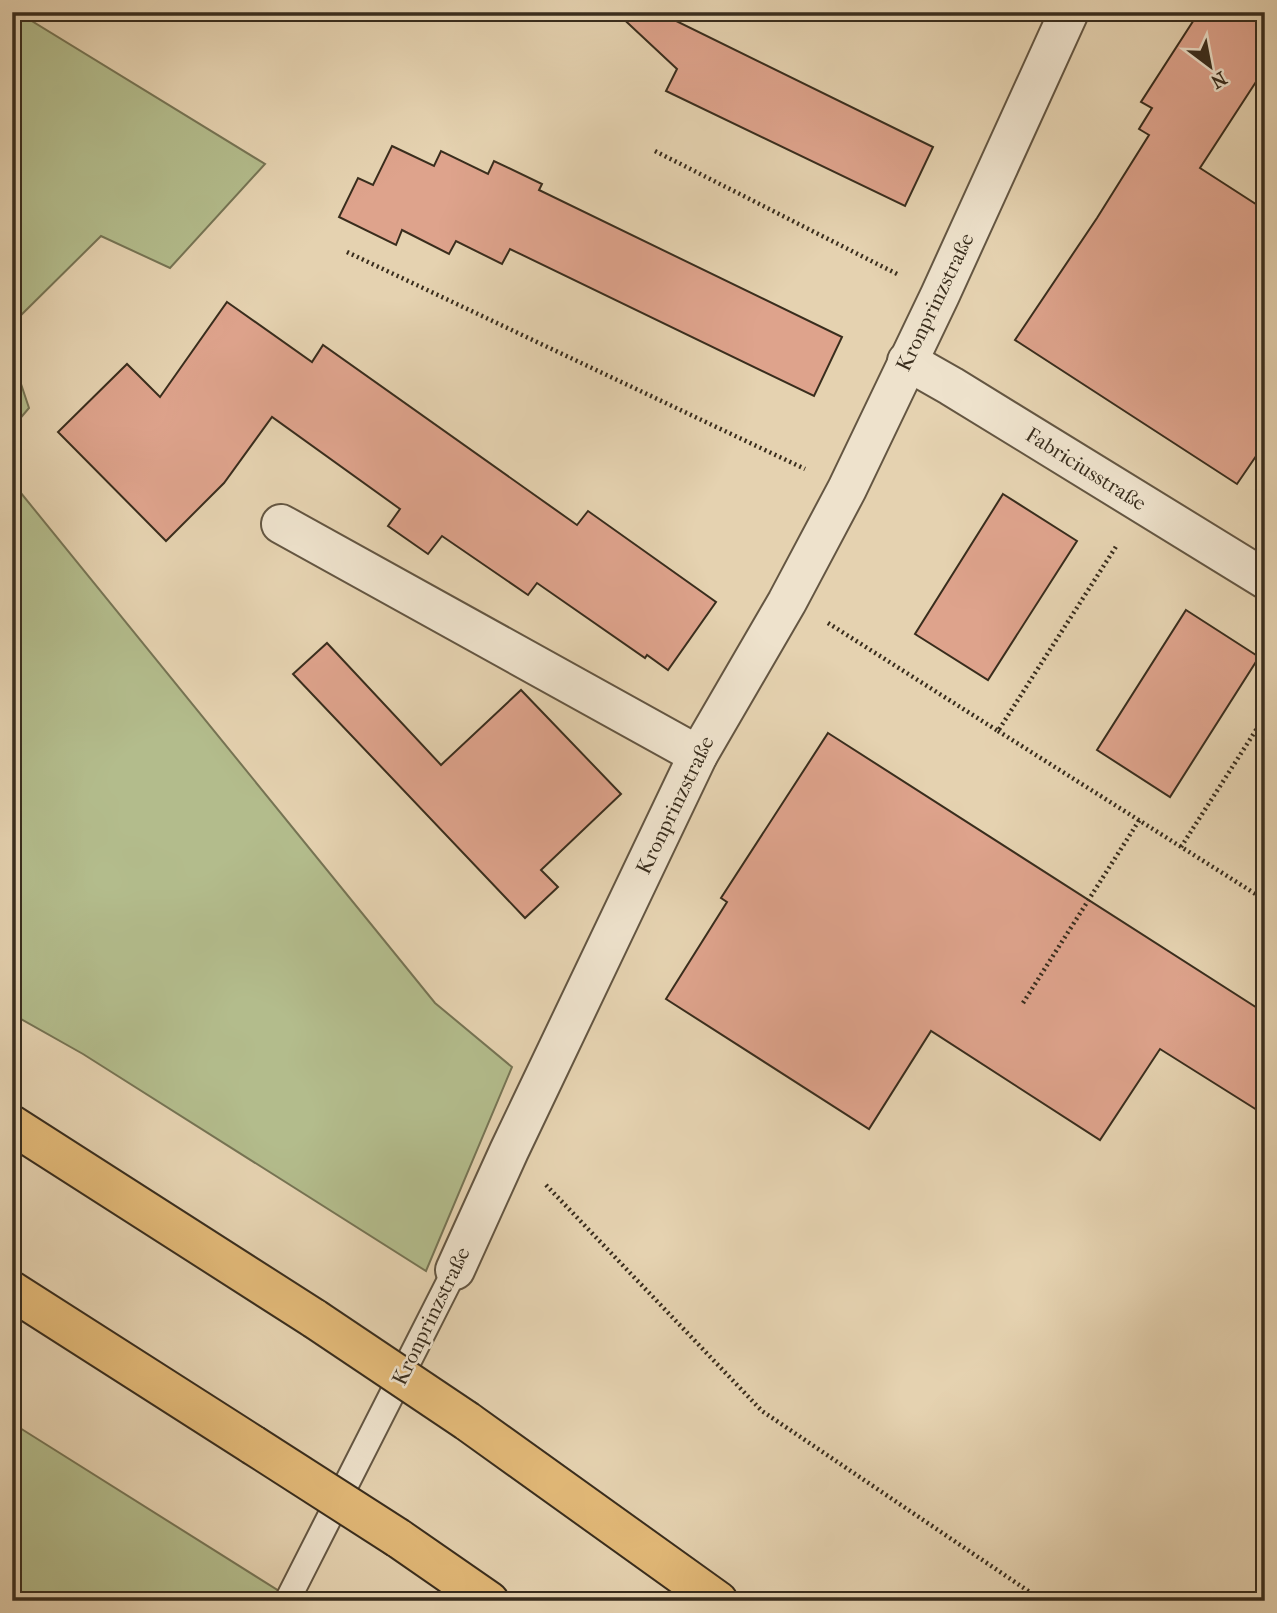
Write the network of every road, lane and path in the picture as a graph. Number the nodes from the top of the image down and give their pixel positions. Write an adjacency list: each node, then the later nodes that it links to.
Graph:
1 (1069, 12): 4 (street, Kronprinzstraße)
2 (655, 151): 4 (path)
3 (347, 252): 6 (path)
4 (940, 295): 5 (street, Kronprinzstraße)
5 (906, 362): 6 (street, Kronprinzstraße); 7 (street, Fabriciusstraße)
6 (847, 489): 10 (street, Kronprinzstraße)
7 (1143, 505): 9 (street, Fabriciusstraße); 12 (path)
8 (281, 524): 13 (street)
9 (1265, 579)
10 (787, 602): 12 (path); 13 (street, Kronprinzstraße)
11 (1265, 716): 15 (path)
12 (998, 731): 14 (path)
13 (698, 755): 19 (street, Kronprinzstraße)
14 (1140, 820): 15 (path); 17 (path)
15 (1181, 847): 16 (path)
16 (1265, 900)
17 (1023, 1003)
18 (12, 1125): 24 (highway, bridge)
19 (509, 1151): 20 (street, Kronprinzstraße); 25 (path)
20 (455, 1270): 22 (lane, Kronprinzstraße)
21 (12, 1291): 23 (highway, bridge)
22 (286, 1601)
23 (489, 1601)
24 (718, 1601)
25 (1043, 1601)

